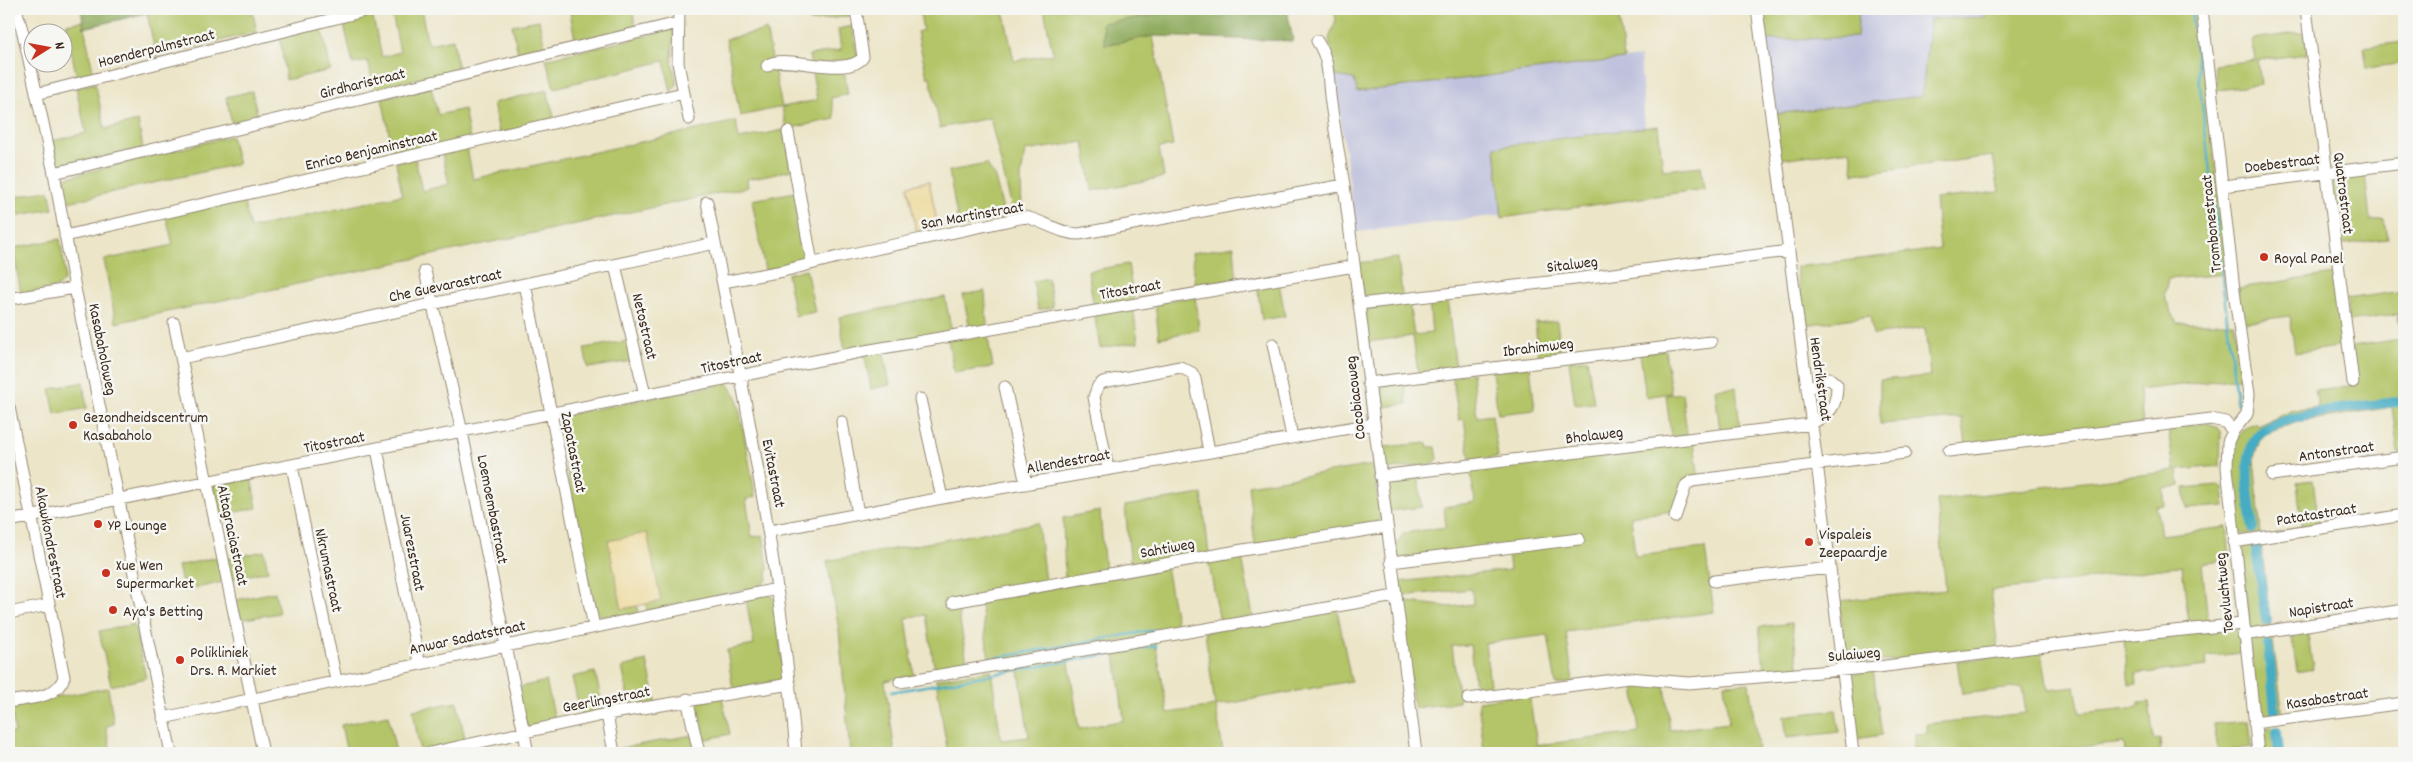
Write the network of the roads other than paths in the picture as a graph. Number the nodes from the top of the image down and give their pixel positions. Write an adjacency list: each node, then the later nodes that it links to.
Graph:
1 (372, 9): 12 (street, Hoenderpalmstraat)
2 (679, 9): 8 (street)
3 (856, 9): 10 (street)
4 (1757, 9): 23 (street, Hendrikstraat)
5 (2202, 9): 19 (street, Trombonestraat)
6 (2306, 9): 17 (street, Quatrostraat)
7 (14, 15): 12 (street, Kasabaholoweg)
8 (678, 22): 11 (street); 16 (street, Girdharistraat)
9 (1317, 41): 18 (street, Cocobiacoweg)
10 (767, 66)
11 (684, 93): 13 (street); 21 (street, Enrico Benjaminstraat)
12 (36, 94): 16 (street, Kasabaholoweg)
13 (689, 119)
14 (788, 132): 24 (street)
15 (2404, 163): 17 (street, Doebestraat)
16 (54, 173): 21 (street, Kasabaholoweg)
17 (2325, 173): 19 (street, Doebestraat); 39 (street, Quatrostraat)
18 (1344, 185): 24 (street, San Martinstraat); 26 (street, Cocobiacoweg)
19 (2223, 186): 50 (street, Trombonestraat)
20 (707, 202): 22 (street, Evitastraat)
21 (65, 236): 30 (street, Kasabaholoweg)
22 (715, 242): 25 (street, Che Guevarastraat); 28 (street, Evitastraat)
23 (1788, 251): 33 (street, Sitalweg); 42 (street, Hendrikstraat)
24 (812, 263): 28 (street, San Martinstraat)
25 (615, 265): 29 (street, Che Guevarastraat); 43 (street, Netostraat)
26 (1354, 266): 33 (street, Cocobiacoweg); 38 (street, Titostraat)
27 (425, 271): 32 (street, Loemoembastraat)
28 (723, 282): 38 (street, Evitastraat)
29 (525, 284): 32 (street, Che Guevarastraat); 45 (street, Zapatastraat)
30 (75, 288): 31 (street); 66 (street, Kasabaholoweg)
31 (9, 299)
32 (431, 303): 37 (street, Che Guevarastraat); 51 (street, Loemoembastraat)
33 (1359, 304): 40 (street, Cocobiacoweg)
34 (174, 322): 37 (street, Altagraciastraat)
35 (1712, 342): 40 (street, Ibrahimweg)
36 (1273, 344): 52 (street)
37 (181, 358): 63 (street, Altagraciastraat)
38 (739, 376): 43 (street, Titostraat); 73 (street, Evitastraat)
39 (2353, 382)
40 (1368, 383): 48 (street, Cocobiacoweg)
41 (1004, 388): 64 (street)
42 (1807, 389): 49 (street, Hendrikstraat); 49 (street)
43 (646, 395): 45 (street, Titostraat)
44 (920, 399): 65 (street)
45 (551, 414): 51 (street, Titostraat); 85 (street, Zapatastraat)
46 (10, 415): 69 (street, Akawkondrestraat)
47 (842, 422): 67 (street)
48 (1373, 424): 52 (street, Allendestraat); 61 (street, Cocobiacoweg)
49 (1811, 424): 58 (street, Hendrikstraat); 61 (street, Bholaweg)
50 (2233, 431): 55 (street); 75 (street, Toevluchtweg)
51 (462, 432): 53 (street, Titostraat); 87 (street, Loemoembastraat)
52 (1292, 437): 54 (street, Allendestraat)
53 (377, 448): 59 (street, Titostraat); 88 (street, Juarezstraat)
54 (1209, 451): 60 (street, Allendestraat); 60 (street)
55 (1949, 451)
56 (1905, 453): 58 (street)
57 (2404, 457): 62 (street, Antonstraat)
58 (1817, 464): 70 (street); 77 (street, Hendrikstraat)
59 (292, 466): 63 (street, Titostraat); 90 (street, Nkrumastraat)
60 (1108, 469): 64 (street, Allendestraat)
61 (1380, 476): 72 (street, Cocobiacoweg)
62 (2272, 476)
63 (206, 483): 66 (street, Titostraat); 93 (street, Altagraciastraat)
64 (1026, 484): 65 (street, Allendestraat)
65 (942, 498): 67 (street, Allendestraat)
66 (118, 500): 69 (street, Titostraat); 99 (street, Kasabaholoweg)
67 (858, 514): 73 (street, Allendestraat)
68 (2404, 515): 75 (street, Patatastraat)
69 (31, 516): 71 (street, Titostraat); 82 (street, Akawkondrestraat)
70 (1675, 517)
71 (9, 521)
72 (1386, 527): 76 (street, Cocobiacoweg); 81 (street, Sahtiweg)
73 (770, 531): 79 (street, Evitastraat)
74 (1579, 539): 76 (street)
75 (2234, 542): 86 (street, Toevluchtweg)
76 (1391, 562): 80 (street, Cocobiacoweg)
77 (1830, 568): 78 (street); 89 (street, Hendrikstraat)
78 (1714, 581)
79 (777, 589): 85 (street, Anwar Sadatstraat); 92 (street, Evitastraat)
80 (1395, 596): 91 (street); 109 (street, Cocobiacoweg)
81 (953, 602)
82 (49, 605): 84 (street); 96 (street, Akawkondrestraat)
83 (2404, 610): 86 (street, Napistraat)
84 (9, 613)
85 (594, 627): 87 (street, Anwar Sadatstraat)
86 (2243, 629): 89 (street, Sulaiweg); 100 (street, Toevluchtweg)
87 (504, 645): 88 (street, Anwar Sadatstraat); 101 (street, Loemoembastraat)
88 (419, 662): 90 (street, Anwar Sadatstraat)
89 (1842, 670): 95 (street, Sulaiweg); 110 (street, Hendrikstraat)
90 (336, 680): 93 (street, Anwar Sadatstraat)
91 (900, 682)
92 (790, 684): 94 (street, Geerlingstraat); 108 (street, Evitastraat)
93 (252, 698): 99 (street, Anwar Sadatstraat); 104 (street, Altagraciastraat)
94 (687, 699): 98 (street, Geerlingstraat); 107 (street)
95 (1468, 699)
96 (9, 702)
97 (2404, 703): 100 (street, Kasabastraat)
98 (607, 714): 101 (street, Geerlingstraat); 106 (street)
99 (163, 718): 103 (street, Kasabaholoweg)
100 (2254, 723): 111 (street, Toevluchtweg)
101 (523, 732): 102 (street, Geerlingstraat); 105 (street, Loemoembastraat)
102 (438, 752)
103 (171, 753)
104 (263, 753)
105 (528, 753)
106 (614, 753)
107 (699, 753)
108 (796, 753)
109 (1416, 753)
110 (1853, 753)
111 (2258, 753)

